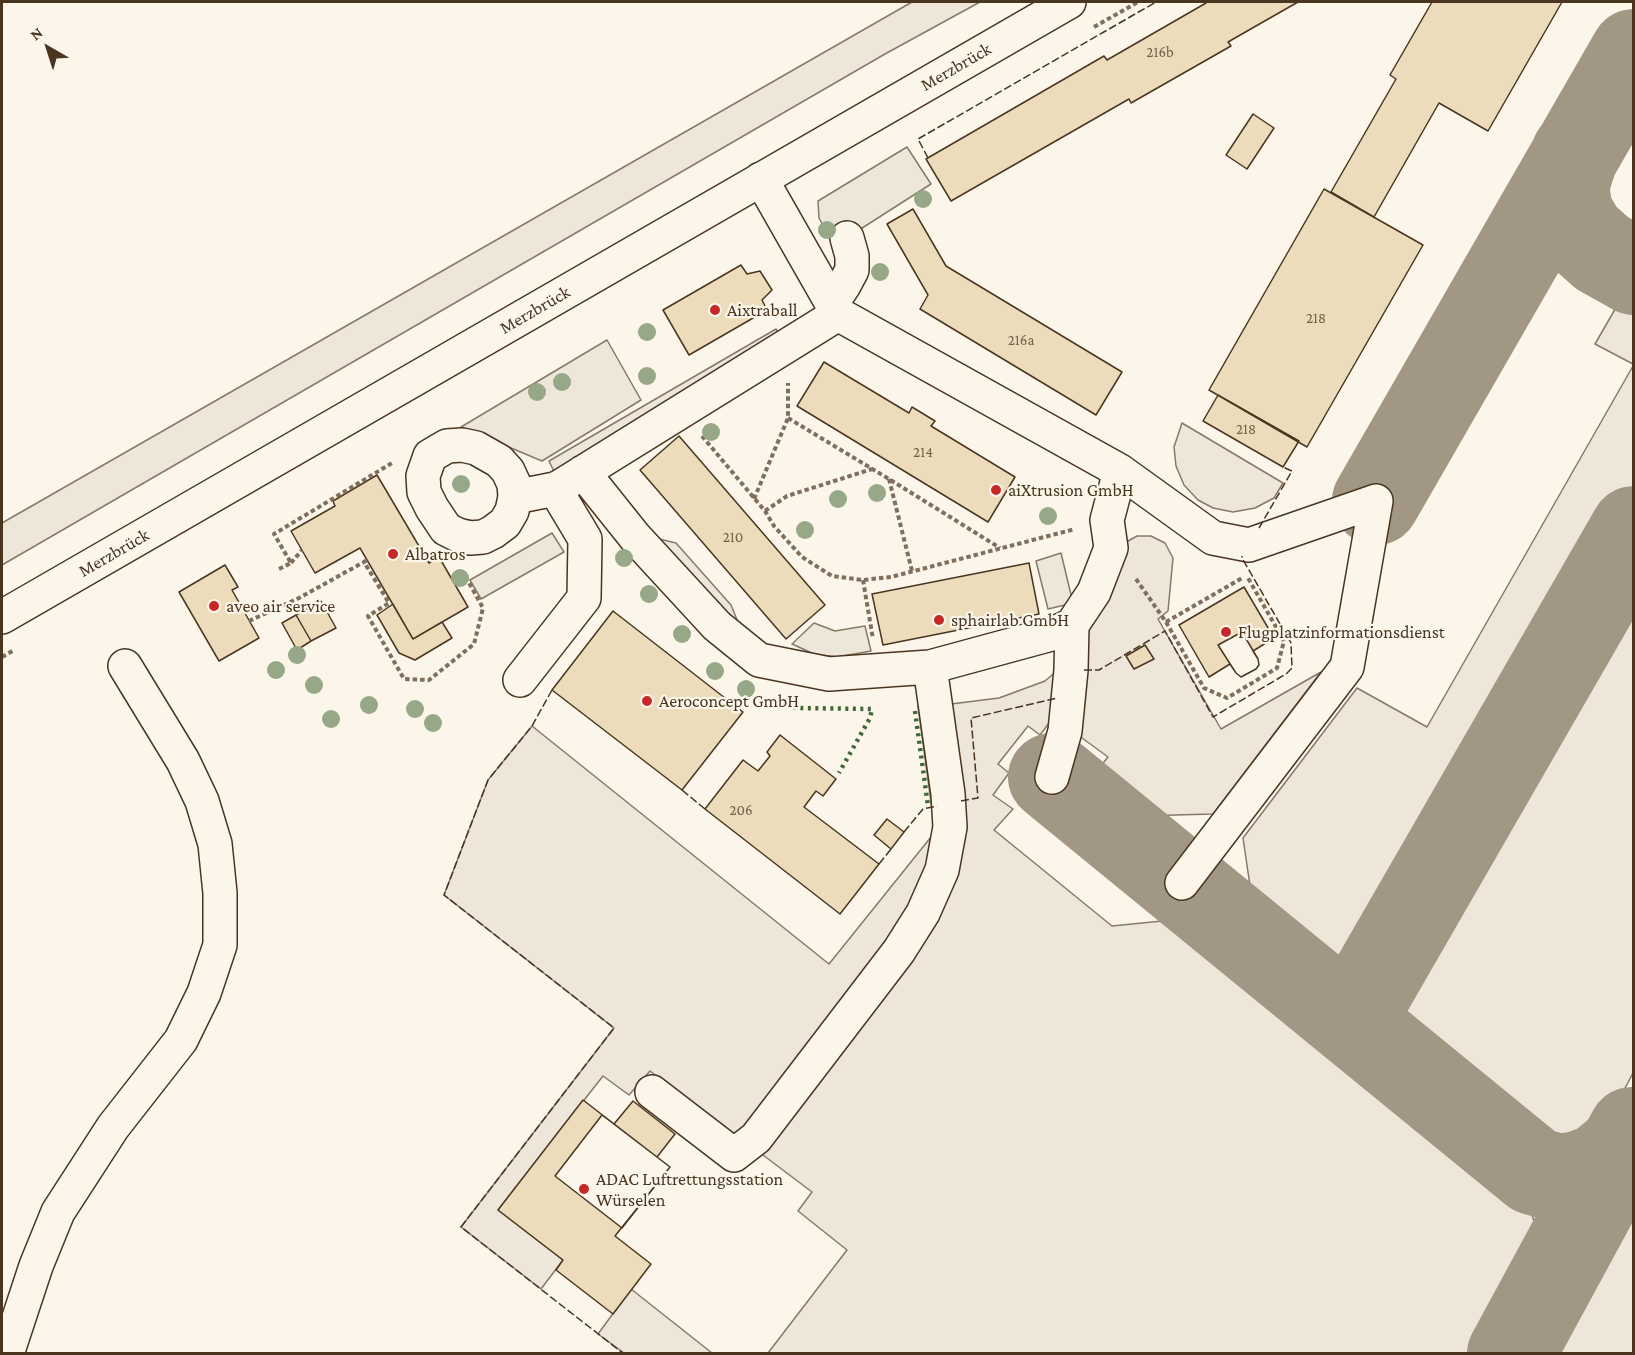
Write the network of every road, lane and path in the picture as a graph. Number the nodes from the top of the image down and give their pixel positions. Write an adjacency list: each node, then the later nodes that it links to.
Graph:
1 (1069, 2): 2 (main road, Merzbrück)
2 (761, 179): 4 (main road); 25 (main road, Merzbrück)
3 (847, 238): 4 (main road)
4 (835, 309): 5 (main road); 10 (main road)
5 (778, 351): 6 (main road); 7 (path)
6 (681, 411): 11 (main road); 15 (path)
7 (788, 418): 9 (path); 15 (path)
8 (447, 446): 14 (main road); 18 (main road); 21 (path)
9 (872, 469): 12 (path); 16 (path)
10 (1120, 471): 17 (main road); 34 (main road)
11 (583, 472): 13 (main road); 31 (main road)
12 (889, 479): 19 (path); 23 (path)
13 (555, 489): 14 (main road); 32 (main road)
14 (515, 497): 18 (main road)
15 (754, 499): 16 (path)
16 (765, 512): 24 (path)
17 (1109, 534): 19 (path); 27 (path); 28 (main road)
18 (458, 535): 26 (path)
19 (1000, 548): 23 (path)
20 (302, 550): 21 (path)
21 (291, 562): 22 (path)
22 (279, 569)
23 (912, 571): 24 (path)
24 (863, 580): 31 (path)
25 (2, 617)
26 (249, 621)
27 (1166, 622): 27 (path)
28 (1072, 625): 30 (main road); 33 (main road)
29 (125, 666): 36 (main road)
30 (930, 667): 31 (main road); 35 (main road)
31 (878, 670)
32 (520, 680)
33 (1052, 777)
34 (1182, 884)
35 (652, 1092)
36 (7, 1353)

